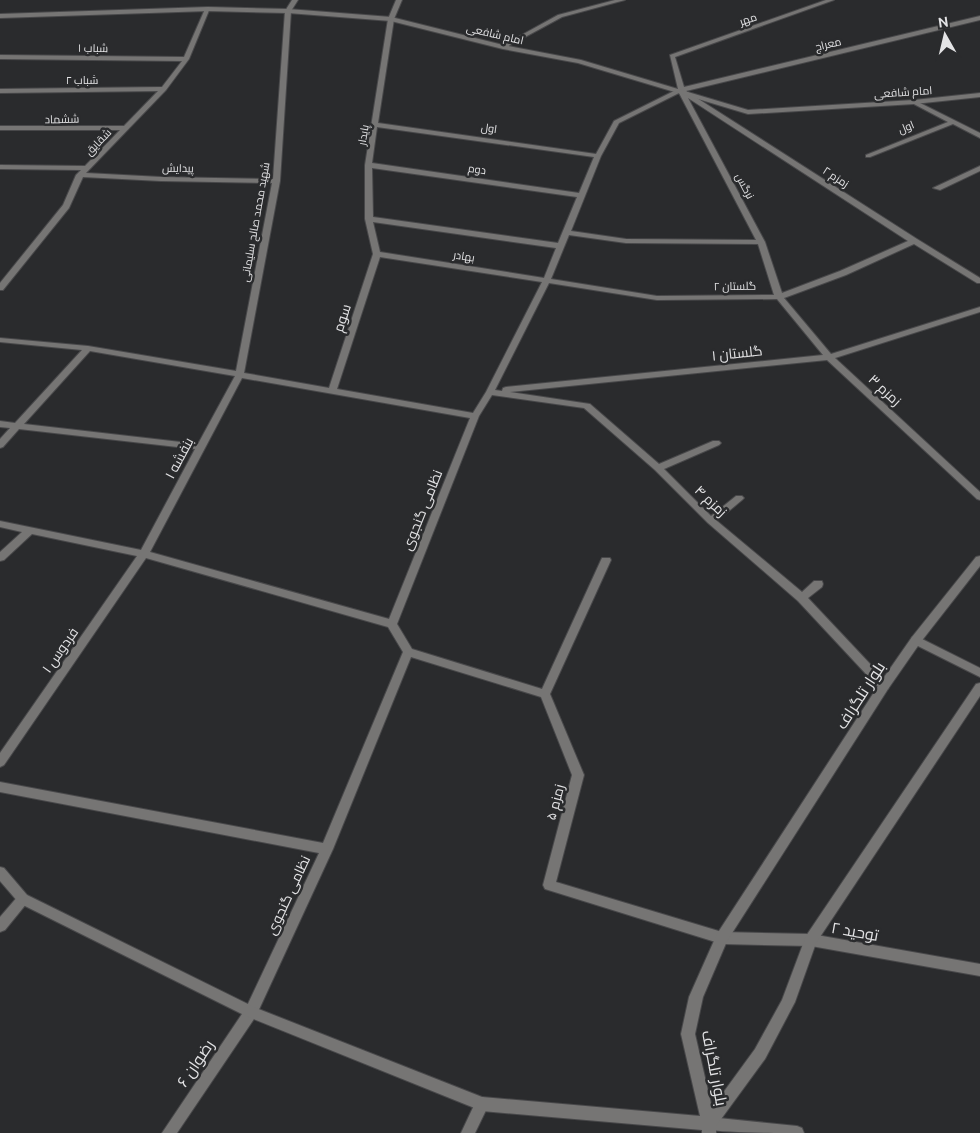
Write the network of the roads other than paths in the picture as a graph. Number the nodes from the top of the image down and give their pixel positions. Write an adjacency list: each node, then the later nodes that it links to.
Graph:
1 (294, 0): 6 (street)
2 (399, 0): 9 (street, پایدار)
3 (622, 0): 10 (street)
4 (831, 0): 14 (street, مهر)
5 (208, 9): 6 (street, امام شافعی); 7 (street, امام شافعی); 12 (street, شقایق)
6 (288, 11): 9 (street, امام شافعی); 30 (street, شهید محمد صالح سلیمانی)
7 (0, 16)
8 (980, 18): 14 (street, معراج)
9 (391, 19): 10 (street, امام شافعی); 19 (street, پایدار)
10 (503, 48): 14 (street, امام شافعی)
11 (0, 57): 12 (street, شباب ۱)
12 (186, 59): 13 (street, شقایق)
13 (164, 89): 15 (street, شباب ۲); 21 (street, شقایق)
14 (681, 90): 17 (street, امام شافعی); 23 (street, نظامی گنجوی); 35 (street, زمزم ۲); 36 (street, نرگس)
15 (0, 91)
16 (980, 95): 17 (street, امام شافعی)
17 (914, 102): 18 (street)
18 (953, 122): 22 (street); 24 (street, اول)
19 (375, 125): 23 (street, اول); 25 (street, پایدار)
20 (0, 128): 21 (street, ششماد)
21 (124, 128): 27 (street, شقایق)
22 (980, 136)
23 (598, 156): 32 (street, نظامی گنجوی)
24 (868, 156)
25 (368, 165): 32 (street, دوم); 33 (street, پایدار)
26 (0, 167): 27 (street)
27 (86, 168): 29 (street, شقایق)
28 (980, 168): 31 (street)
29 (80, 175): 30 (street, پیدایش); 41 (street, شقایق)
30 (276, 181): 47 (street, شهید محمد صالح سلیمانی)
31 (937, 188)
32 (582, 196): 34 (street, نظامی گنجوی)
33 (369, 219): 37 (street); 38 (street, پایدار)
34 (566, 232): 36 (street); 37 (street, نظامی گنجوی)
35 (914, 241): 40 (street, زمزم ۲); 42 (street, گلستان ۲)
36 (761, 242): 42 (street, نرگس)
37 (560, 246): 39 (street, نظامی گنجوی)
38 (377, 254): 39 (street, بهادر); 48 (street, سوم)
39 (547, 280): 42 (street, گلستان ۲); 49 (street, نظامی گنجوی)
40 (980, 281)
41 (0, 288)
42 (779, 297): 46 (street, زمزم ۳)
43 (980, 309): 46 (street, گلستان ۱)
44 (0, 340): 45 (street)
45 (88, 348): 47 (street); 52 (street)
46 (830, 357): 49 (street, گلستان ۱); 57 (street, زمزم ۳)
47 (239, 376): 48 (street); 55 (street, بنفشه ۱)
48 (332, 391): 50 (street)
49 (490, 392): 50 (street, نظامی گنجوی); 56 (street, زمزم ۴)
50 (476, 416): 68 (street, نظامی گنجوی)
51 (0, 424): 52 (street)
52 (16, 426): 54 (street); 55 (street)
53 (716, 444): 56 (street)
54 (0, 445)
55 (200, 447): 62 (street, بنفشه ۱)
56 (658, 468): 59 (street, زمزم ۴)
57 (980, 497)
58 (739, 498): 59 (street)
59 (711, 521): 67 (street, زمزم ۴)
60 (0, 524): 61 (street)
61 (30, 530): 62 (street); 63 (street)
62 (144, 554): 68 (street); 75 (street, فردوس ۱)
63 (0, 558)
64 (980, 559): 69 (street, بلوار تلگراف)
65 (606, 560): 74 (street)
66 (818, 584): 67 (street)
67 (802, 598): 72 (street, زمزم ۴)
68 (392, 624): 70 (street)
69 (916, 640): 71 (street); 72 (street, بلوار تلگراف)
70 (408, 652): 74 (street); 77 (street, نظامی گنجوی)
71 (980, 673)
72 (884, 686): 81 (street, بلوار تلگراف)
73 (980, 687): 82 (street, بلوار تلگراف)
74 (545, 694): 81 (street, زمزم ۵)
75 (0, 762)
76 (0, 787): 77 (street)
77 (327, 849): 84 (street, نظامی گنجوی)
78 (0, 872): 79 (street)
79 (23, 899): 80 (street); 84 (street)
80 (0, 926)
81 (722, 938): 82 (street, توحید ۲); 86 (street, بلوار تلگراف)
82 (811, 940): 83 (street, توحید ۲); 86 (street, بلوار تلگراف)
83 (980, 970)
84 (251, 1012): 85 (street); 87 (street, رضوان ۶)
85 (482, 1104): 86 (street); 88 (street)
86 (709, 1128): 89 (street)
87 (168, 1133)
88 (468, 1133)
89 (797, 1133)

